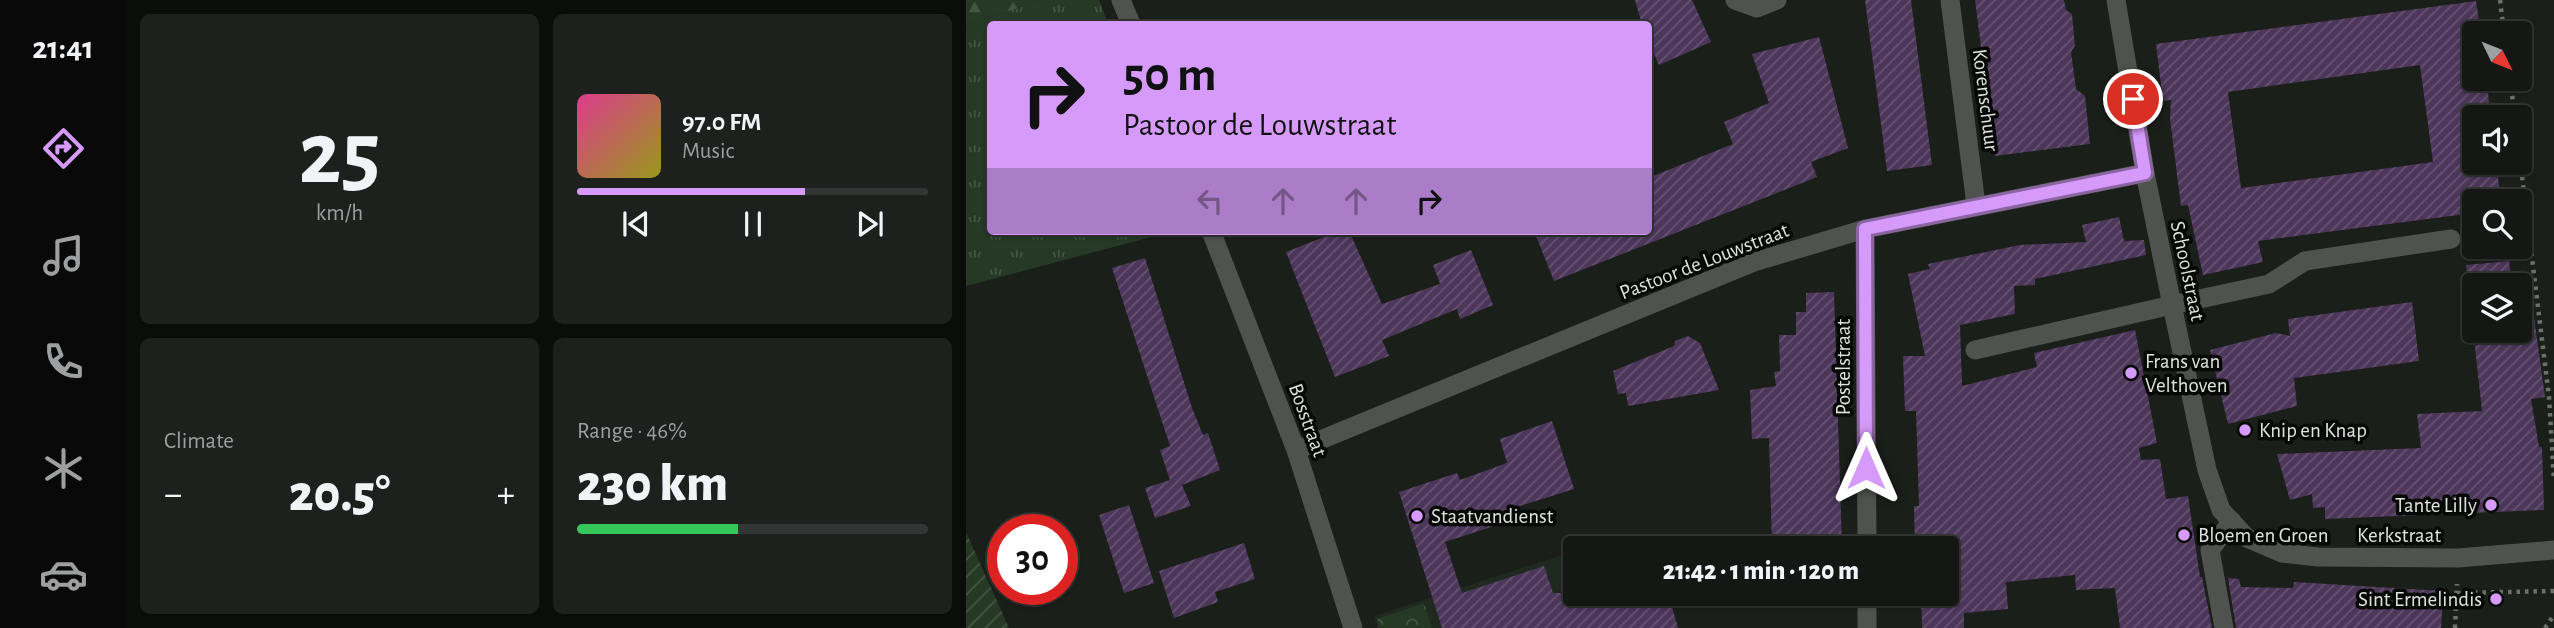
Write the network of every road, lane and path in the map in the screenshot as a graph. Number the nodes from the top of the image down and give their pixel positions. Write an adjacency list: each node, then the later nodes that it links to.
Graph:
1 (1121, 0): 7 (street)
2 (1735, 0): 3 (street)
3 (1777, 0)
4 (1950, 0): 11 (street, Korenschuur)
5 (2118, 0): 9 (street, Schoolstraat)
6 (2500, 0): 8 (path)
7 (1129, 21)
8 (2503, 21)
9 (2145, 173): 11 (street, Pastoor de Louwstraat); 15 (street, Schoolstraat)
10 (2522, 175): 18 (path)
11 (1976, 205): 12 (street, Pastoor de Louwstraat)
12 (1865, 229): 17 (street, Pastoor de Louwstraat); 20 (street, Postelstraat)
13 (1213, 235): 17 (street, Bosstraat)
14 (2451, 239): 15 (street)
15 (2172, 305): 16 (street); 19 (street, Schoolstraat)
16 (1975, 350)
17 (1296, 450): 28 (street, Bosstraat)
18 (2554, 481)
19 (2232, 521): 21 (street, Schoolstraat); 30 (street)
20 (1867, 536)
21 (2247, 538): 23 (street, Kerkstraat)
22 (2554, 550): 23 (street, Kerkstraat)
23 (2458, 558): 25 (path)
24 (2554, 590): 25 (path)
25 (2457, 593): 31 (path)
26 (1867, 606): 29 (street)
27 (2554, 615): 32 (path)
28 (1353, 628)
29 (1867, 628)
30 (2224, 628)
31 (2455, 628)
32 (2545, 628)

